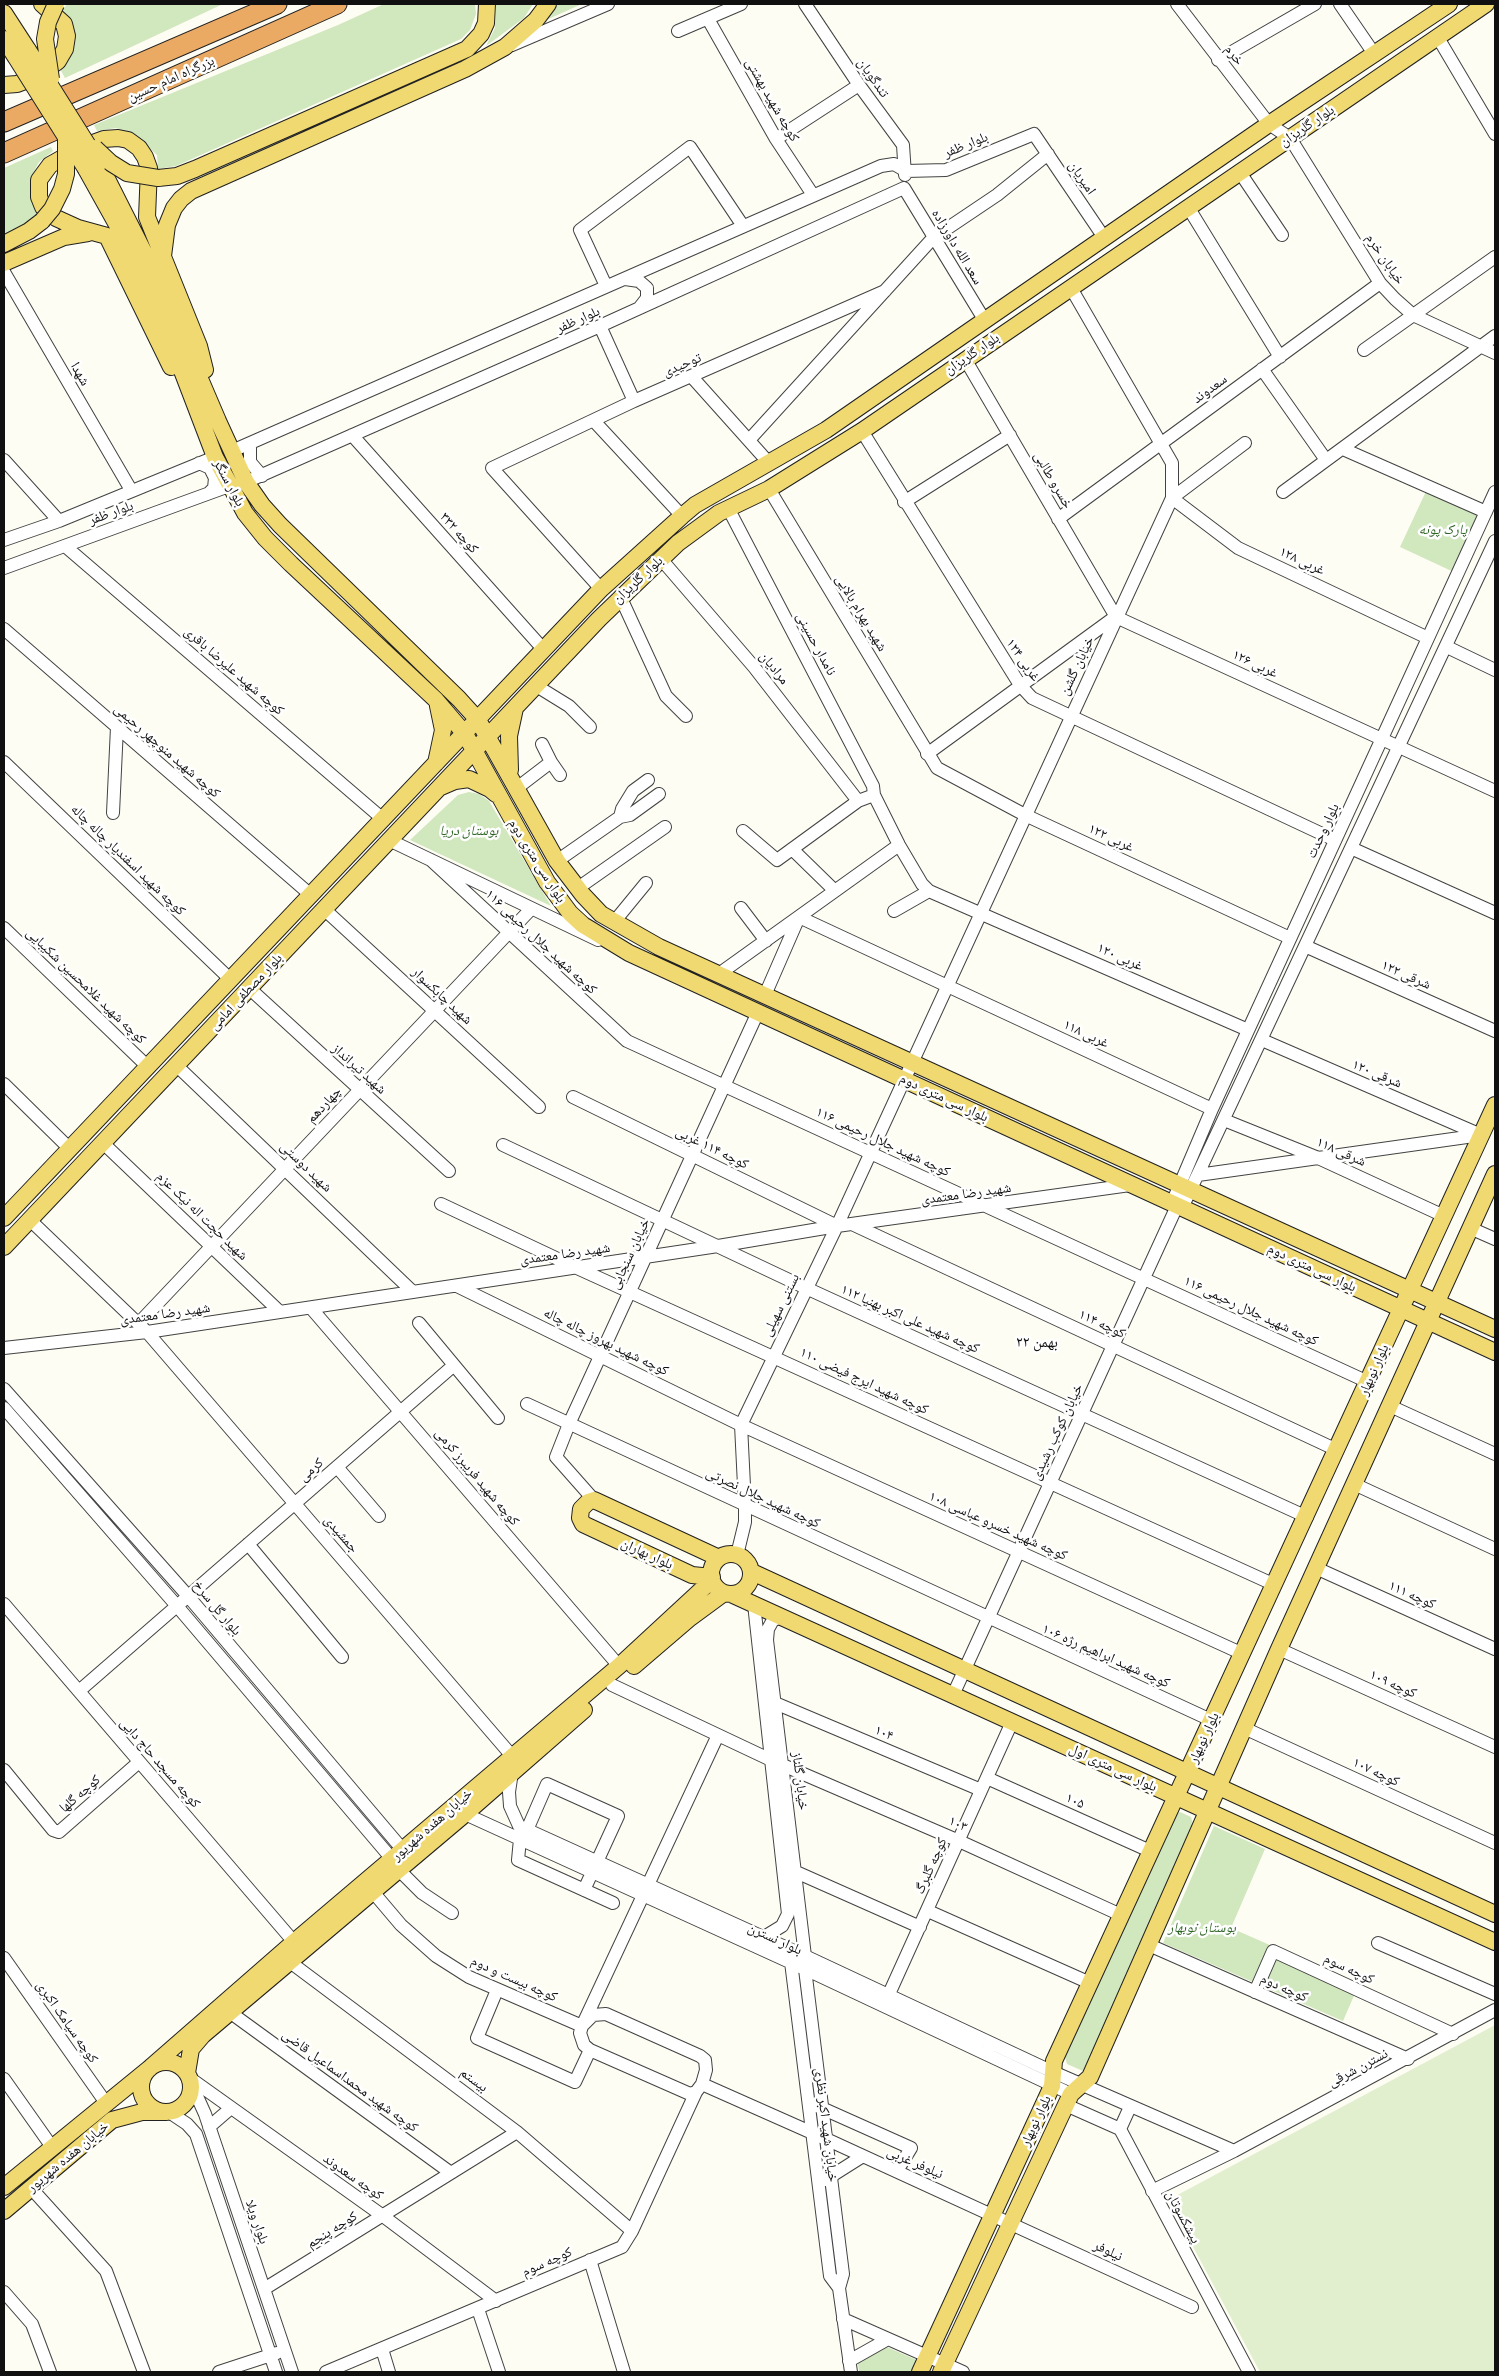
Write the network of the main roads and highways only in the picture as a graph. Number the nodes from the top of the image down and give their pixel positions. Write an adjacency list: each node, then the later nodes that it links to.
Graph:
1 (42, 4): 12 (main road)
2 (56, 4): 13 (main road, bridge)
3 (277, 4): 14 (highway, بزرگراه امام حسین)
4 (337, 4): 16 (highway, بزرگراه امام حسین)
5 (487, 4): 15 (main road, bridge)
6 (548, 4): 19 (main road)
7 (1449, 4): 24 (main road, بلوار گلریزان)
8 (1486, 4): 25 (main road, بلوار گلریزان)
9 (4, 13): 11 (main road)
10 (4, 39): 11 (main road)
11 (15, 54): 13 (main road, bridge)
12 (4, 85)
13 (46, 91): 15 (main road, bridge)
14 (4, 122)
15 (73, 134): 18 (main road, bridge); 21 (main road, بلوار سنگر, bridge)
16 (4, 153)
17 (94, 232): 19 (main road); 20 (main road); 21 (main road)
18 (4, 244)
19 (163, 256): 21 (main road)
20 (4, 263)
21 (211, 424): 22 (main road, بلوار سنگر); 23 (main road, بلوار سنگر)
22 (459, 699): 24 (main road); 26 (main road, بلوار سنگر)
23 (435, 700): 27 (main road, بلوار سنگر); 30 (main road)
24 (494, 703): 26 (main road, بلوار گلریزان)
25 (515, 706): 28 (main road, بلوار گلریزان); 31 (main road)
26 (478, 720): 27 (main road, بلوار مصطفی امامی); 28 (main road, بلوار سنگر)
27 (465, 734): 29 (main road, بلوار سنگر); 30 (main road, بلوار مصطفی امامی)
28 (488, 736): 29 (main road, بلوار مصطفی امامی); 31 (main road, بلوار سی متری دوم)
29 (474, 751): 32 (main road, بلوار مصطفی امامی); 33 (main road, بلوار سی متری دوم)
30 (435, 766): 36 (main road, بلوار مصطفی امامی)
31 (514, 783): 38 (main road, بلوار سی متری دوم)
32 (439, 787): 33 (main road); 37 (main road, بلوار مصطفی امامی)
33 (499, 798): 40 (main road, بلوار سی متری دوم)
34 (1495, 1105): 38 (main road, بلوار نوبهار)
35 (1495, 1174): 39 (main road, بلوار نوبهار)
36 (4, 1218)
37 (4, 1247)
38 (1410, 1290): 39 (main road, بلوار سی متری دوم); 40 (main road, بلوار نوبهار)
39 (1437, 1302): 41 (main road, بلوار نوبهار); 42 (main road, بلوار سی متری دوم)
40 (1401, 1309): 41 (main road, بلوار سی متری دوم); 49 (main road, بلوار نوبهار)
41 (1428, 1322): 43 (main road, بلوار سی متری دوم); 50 (main road, بلوار نوبهار)
42 (1495, 1329)
43 (1495, 1352)
44 (719, 1558): 45 (main road); 46 (main road); 46 (main road, بلوار بهاران)
45 (752, 1572): 47 (main road); 49 (main road, بلوار سی متری اول)
46 (712, 1578): 47 (main road); 48 (main road, خیابان هفده شهریور)
47 (727, 1593): 48 (main road, خیابان هفده شهریور); 51 (main road, بلوار سی متری اول)
48 (512, 1764): 53 (main road, خیابان هفده شهریور); 53 (main road, خیابان هفده شهریور)
49 (1187, 1773): 50 (main road, بلوار سی متری اول); 51 (main road, بلوار نوبهار)
50 (1217, 1786): 52 (main road, بلوار نوبهار); 54 (main road, بلوار سی متری اول)
51 (1176, 1797): 52 (main road, بلوار سی متری اول); 62 (main road, بلوار نوبهار)
52 (1207, 1811): 55 (main road, بلوار سی متری اول); 61 (main road, بلوار نوبهار)
53 (398, 1860): 56 (main road, خیابان هفده شهریور); 57 (main road, خیابان هفده شهریور)
54 (1495, 1914)
55 (1495, 1942)
56 (150, 2067): 57 (main road); 58 (main road); 59 (main road, خیابان هفده شهریور)
57 (190, 2078): 58 (main road)
58 (168, 2112): 60 (main road, خیابان هفده شهریور)
59 (4, 2187)
60 (4, 2212)
61 (943, 2368)
62 (920, 2372)

